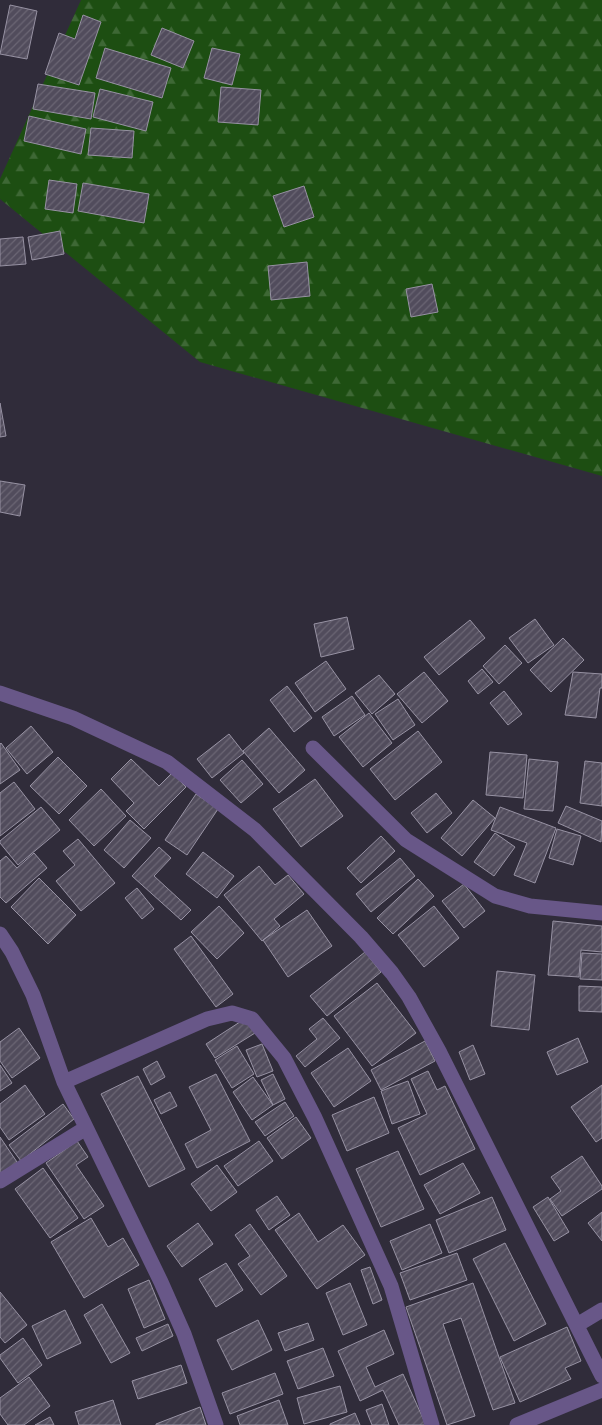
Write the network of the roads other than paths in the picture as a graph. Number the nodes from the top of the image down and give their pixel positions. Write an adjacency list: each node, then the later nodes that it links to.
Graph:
1 (0, 693): 9 (street)
2 (313, 748): 3 (street)
3 (602, 913)
4 (0, 934): 5 (street)
5 (64, 1082): 6 (street); 13 (street)
6 (86, 1128): 7 (street); 12 (street)
7 (0, 1181)
8 (602, 1310): 9 (street)
9 (577, 1325): 10 (street)
10 (602, 1376)
11 (602, 1390): 14 (street)
12 (216, 1425)
13 (432, 1425)
14 (517, 1425)

